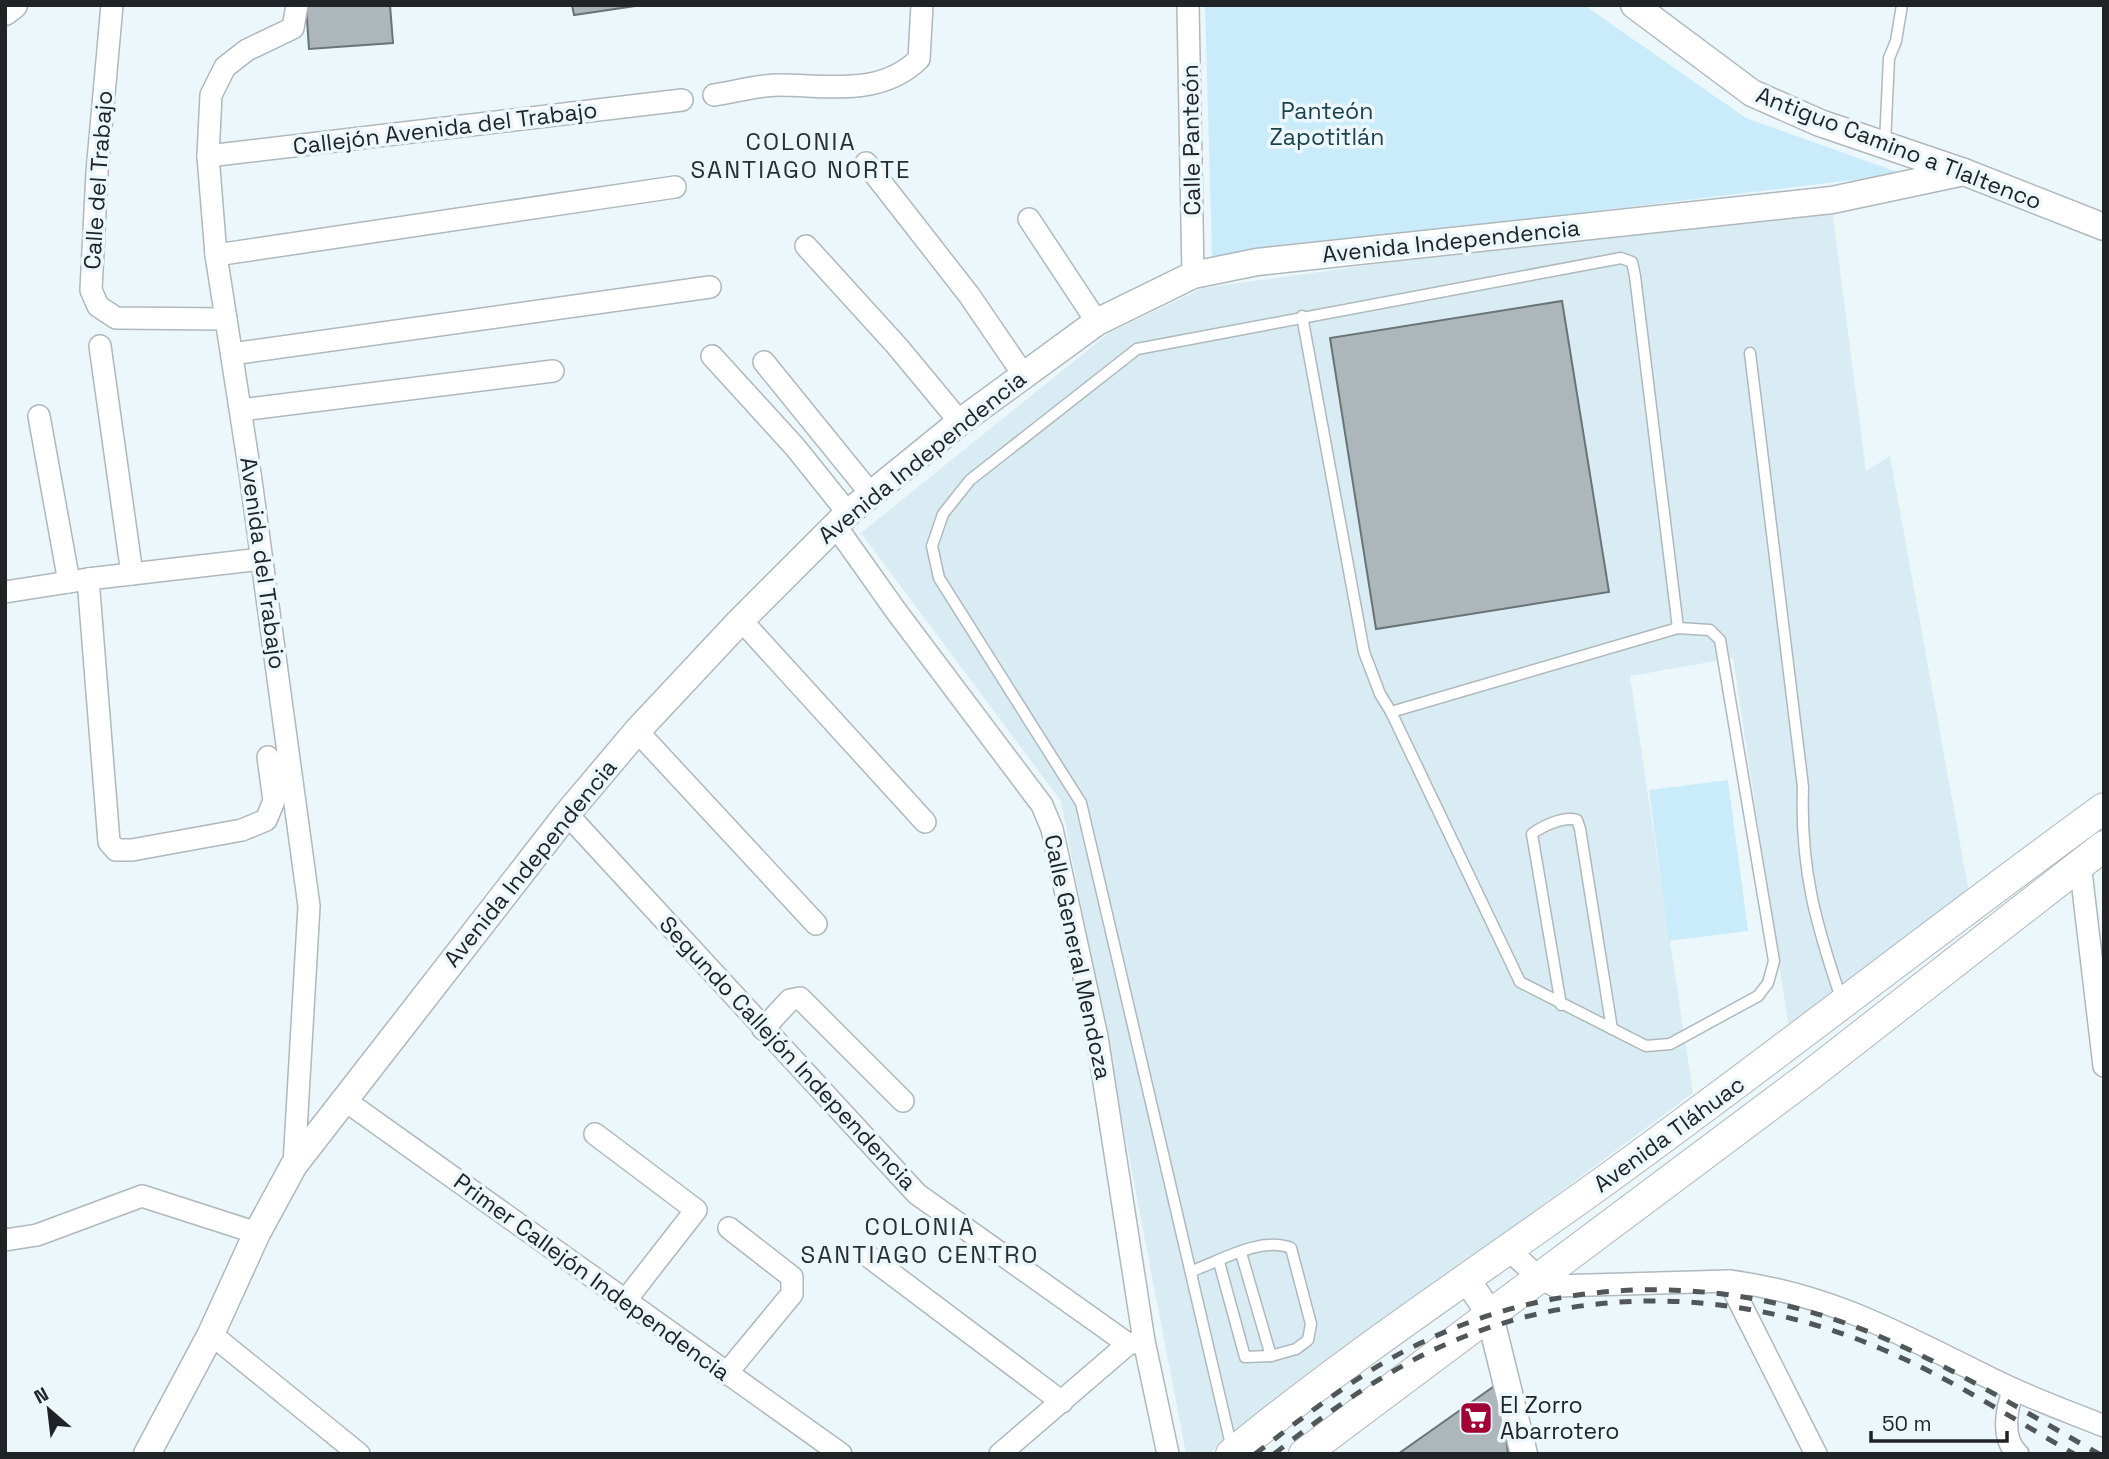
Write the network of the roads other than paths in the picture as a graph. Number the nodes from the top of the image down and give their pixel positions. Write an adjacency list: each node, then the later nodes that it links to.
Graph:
1 (14, 5): 8 (street)
2 (112, 5): 23 (street, Calle del Trabajo)
3 (297, 5): 12 (street, Avenida del Trabajo)
4 (922, 5): 9 (street)
5 (1188, 5): 20 (street, Calle Panteón)
6 (1634, 5): 11 (street, Antiguo Camino a Tlaltenco)
7 (1902, 5): 11 (lane)
8 (5, 12)
9 (714, 95)
10 (682, 100): 12 (street, Callejón Avenida del Trabajo)
11 (1885, 146): 14 (street, Antiguo Camino a Tlaltenco)
12 (208, 156): 19 (street, Avenida del Trabajo)
13 (866, 163): 31 (street)
14 (1964, 172): 17 (street, Antiguo Camino a Tlaltenco); 20 (street, Avenida Independencia)
15 (675, 187): 19 (street)
16 (1030, 219): 24 (street)
17 (2104, 227)
18 (806, 246): 34 (street)
19 (216, 255): 23 (street, Avenida del Trabajo)
20 (1193, 275): 24 (street, Avenida Independencia)
21 (710, 287): 27 (street)
22 (1302, 316): 42 (lane); 43 (lane); 69 (lane)
23 (226, 319): 27 (street, Avenida del Trabajo)
24 (1097, 322): 31 (street, Avenida Independencia)
25 (100, 346): 38 (street)
26 (1750, 353): 51 (lane)
27 (232, 354): 32 (street, Avenida del Trabajo)
28 (712, 356): 36 (street, Calle General Mendoza)
29 (764, 362): 35 (street)
30 (553, 371): 32 (street)
31 (1023, 374): 34 (street, Avenida Independencia)
32 (241, 410): 37 (street, Avenida del Trabajo)
33 (39, 416): 39 (street)
34 (960, 422): 35 (street, Avenida Independencia)
35 (871, 494): 36 (street, Avenida Independencia)
36 (841, 519): 41 (street, Avenida Independencia); 76 (street, Calle General Mendoza)
37 (261, 559): 38 (street); 61 (street, Avenida del Trabajo)
38 (132, 574): 39 (street)
39 (78, 580): 40 (street); 45 (street)
40 (5, 592)
41 (740, 620): 44 (street, Avenida Independencia); 48 (street)
42 (1678, 628): 43 (lane); 54 (lane)
43 (1391, 712): 52 (lane)
44 (637, 731): 47 (street, Avenida Independencia); 50 (street)
45 (268, 757)
46 (2104, 808): 51 (main road, Avenida Tláhuac)
47 (567, 814): 53 (street, Segundo Callejón Independencia); 58 (street, Avenida Independencia)
48 (925, 822)
49 (2092, 854): 56 (street); 57 (main road, Avenida Tláhuac)
50 (816, 923)
51 (1843, 1004): 55 (main road, Avenida Tláhuac)
52 (1561, 1005): 54 (lane); 54 (lane)
53 (763, 1029): 59 (street); 76 (street, Segundo Callejón Independencia)
54 (1612, 1029)
55 (1789, 1046): 57 (main road); 65 (main road, Avenida Tláhuac)
56 (2104, 1066)
57 (1809, 1076): 70 (main road, Avenida Tláhuac)
58 (343, 1099): 61 (street, Avenida Independencia); 73 (street, Primer Callejón Independencia)
59 (903, 1101)
60 (595, 1134): 73 (street)
61 (295, 1165): 63 (street, Avenida Independencia)
62 (730, 1228): 78 (street)
63 (257, 1233): 64 (street); 75 (street, Avenida Independencia)
64 (5, 1240)
65 (1509, 1250): 70 (street); 71 (main road, Avenida Tláhuac)
66 (1241, 1253): 68 (lane); 77 (lane); 77 (lane)
67 (867, 1256): 80 (street)
68 (1219, 1262): 69 (lane); 77 (lane)
69 (1192, 1271): 82 (lane)
70 (1538, 1278): 72 (street); 74 (main road, Avenida Tláhuac)
71 (1466, 1279): 74 (street); 82 (main road, Avenida Tláhuac)
72 (1729, 1281): 79 (street); 90 (street)
73 (625, 1301): 78 (street, Primer Callejón Independencia)
74 (1489, 1312): 88 (main road, Avenida Tláhuac); 89 (street)
75 (211, 1334): 83 (street, Avenida Independencia); 84 (street)
76 (1136, 1343): 80 (street); 87 (street, Calle General Mendoza)
77 (1271, 1356)
78 (726, 1374): 85 (street, Primer Callejón Independencia)
79 (2014, 1390): 81 (street); 91 (street)
80 (1062, 1402): 86 (street)
81 (2104, 1426)
82 (1233, 1453)
83 (147, 1454)
84 (359, 1454)
85 (841, 1454)
86 (1000, 1454)
87 (1168, 1454)
88 (1304, 1454)
89 (1524, 1454)
90 (1815, 1454)
91 (2018, 1454)

